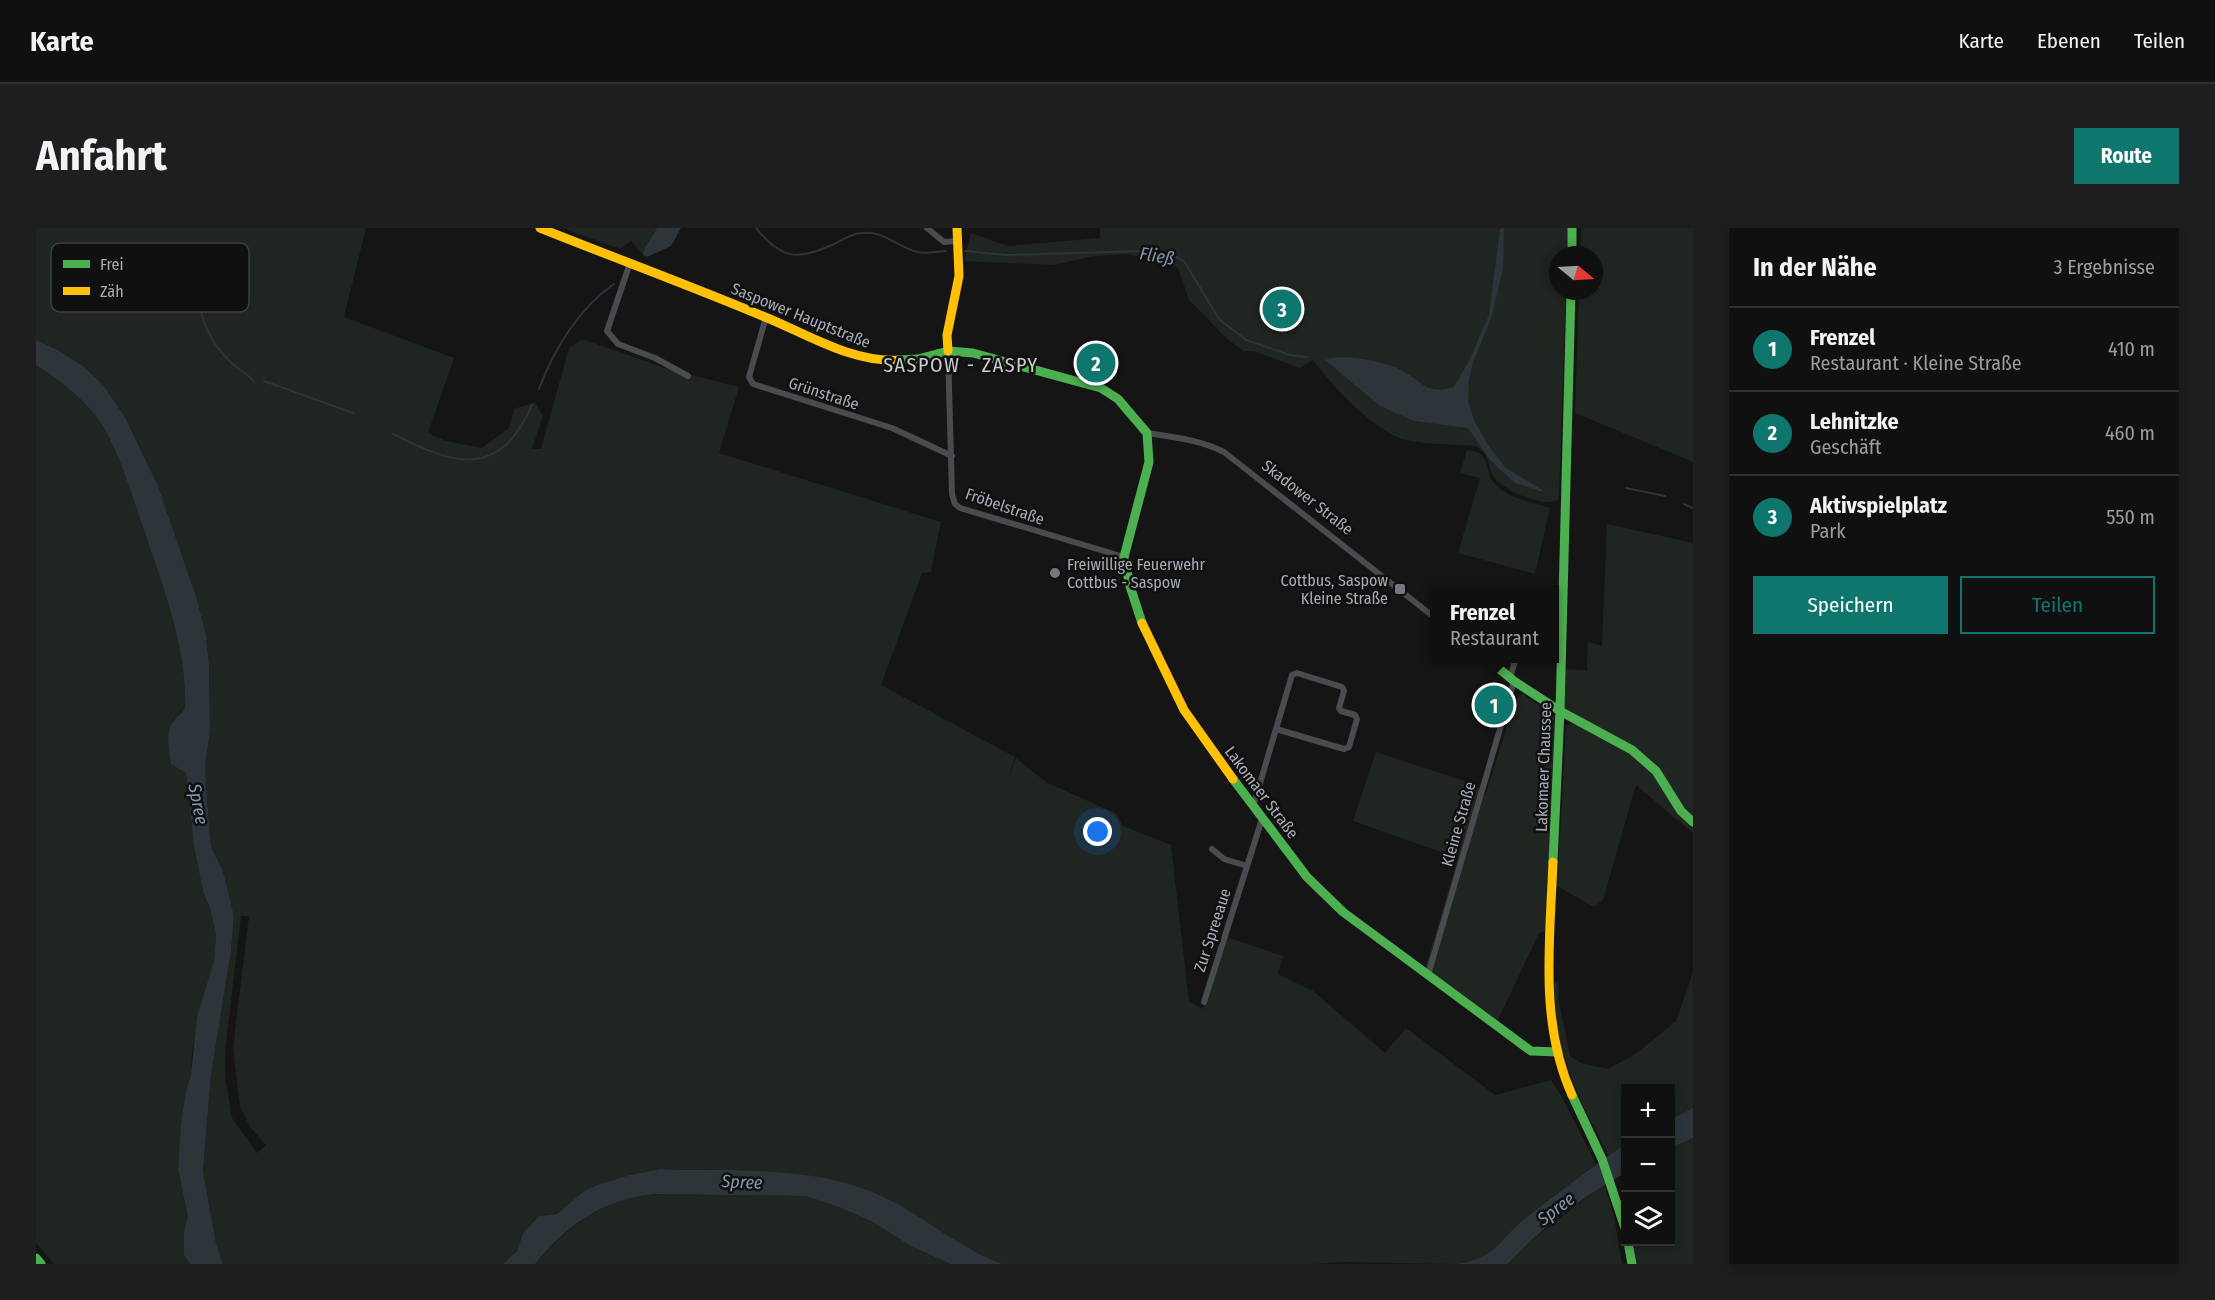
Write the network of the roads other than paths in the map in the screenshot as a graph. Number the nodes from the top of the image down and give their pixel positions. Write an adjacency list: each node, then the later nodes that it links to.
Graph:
1 (540, 228): 7 (street, Saspower Hauptstraße)
2 (927, 228): 5 (street)
3 (957, 228): 5 (street)
4 (1572, 228): 6 (street)
5 (956, 241): 10 (street)
6 (1572, 246)
7 (630, 263): 9 (street, Saspower Hauptstraße); 11 (street)
8 (1571, 300): 19 (street, Lakomaer Chaussee)
9 (766, 317): 10 (street, Saspower Hauptstraße); 13 (street, Grünstraße)
10 (948, 351): 12 (street, Saspower Hauptstraße); 13 (street, Fröbelstraße)
11 (688, 376)
12 (1147, 433): 14 (street, Lakomaer Straße); 15 (street, Skadower Straße)
13 (952, 456): 14 (street, Fröbelstraße)
14 (1124, 557): 21 (street, Lakomaer Straße)
15 (1430, 614)
16 (1492, 663): 18 (street)
17 (1515, 663): 18 (street, Kleine Straße)
18 (1512, 679): 19 (street); 26 (street, Kleine Straße)
19 (1560, 711): 23 (street); 28 (street, Lakomaer Chaussee)
20 (1276, 729): 20 (street); 21 (street)
21 (1253, 807): 22 (street, Lakomaer Straße)
22 (1262, 819): 25 (street, Zur Spreeaue); 26 (street, Lakomaer Straße)
23 (1693, 822)
24 (1212, 849): 25 (street)
25 (1247, 866): 27 (street, Zur Spreeaue)
26 (1428, 975): 28 (street, Lakomaer Straße)
27 (1204, 1002)
28 (1558, 1052): 29 (street, Lakomaer Chaussee)
29 (1621, 1212)
30 (1629, 1246): 31 (street)
31 (1632, 1264)

